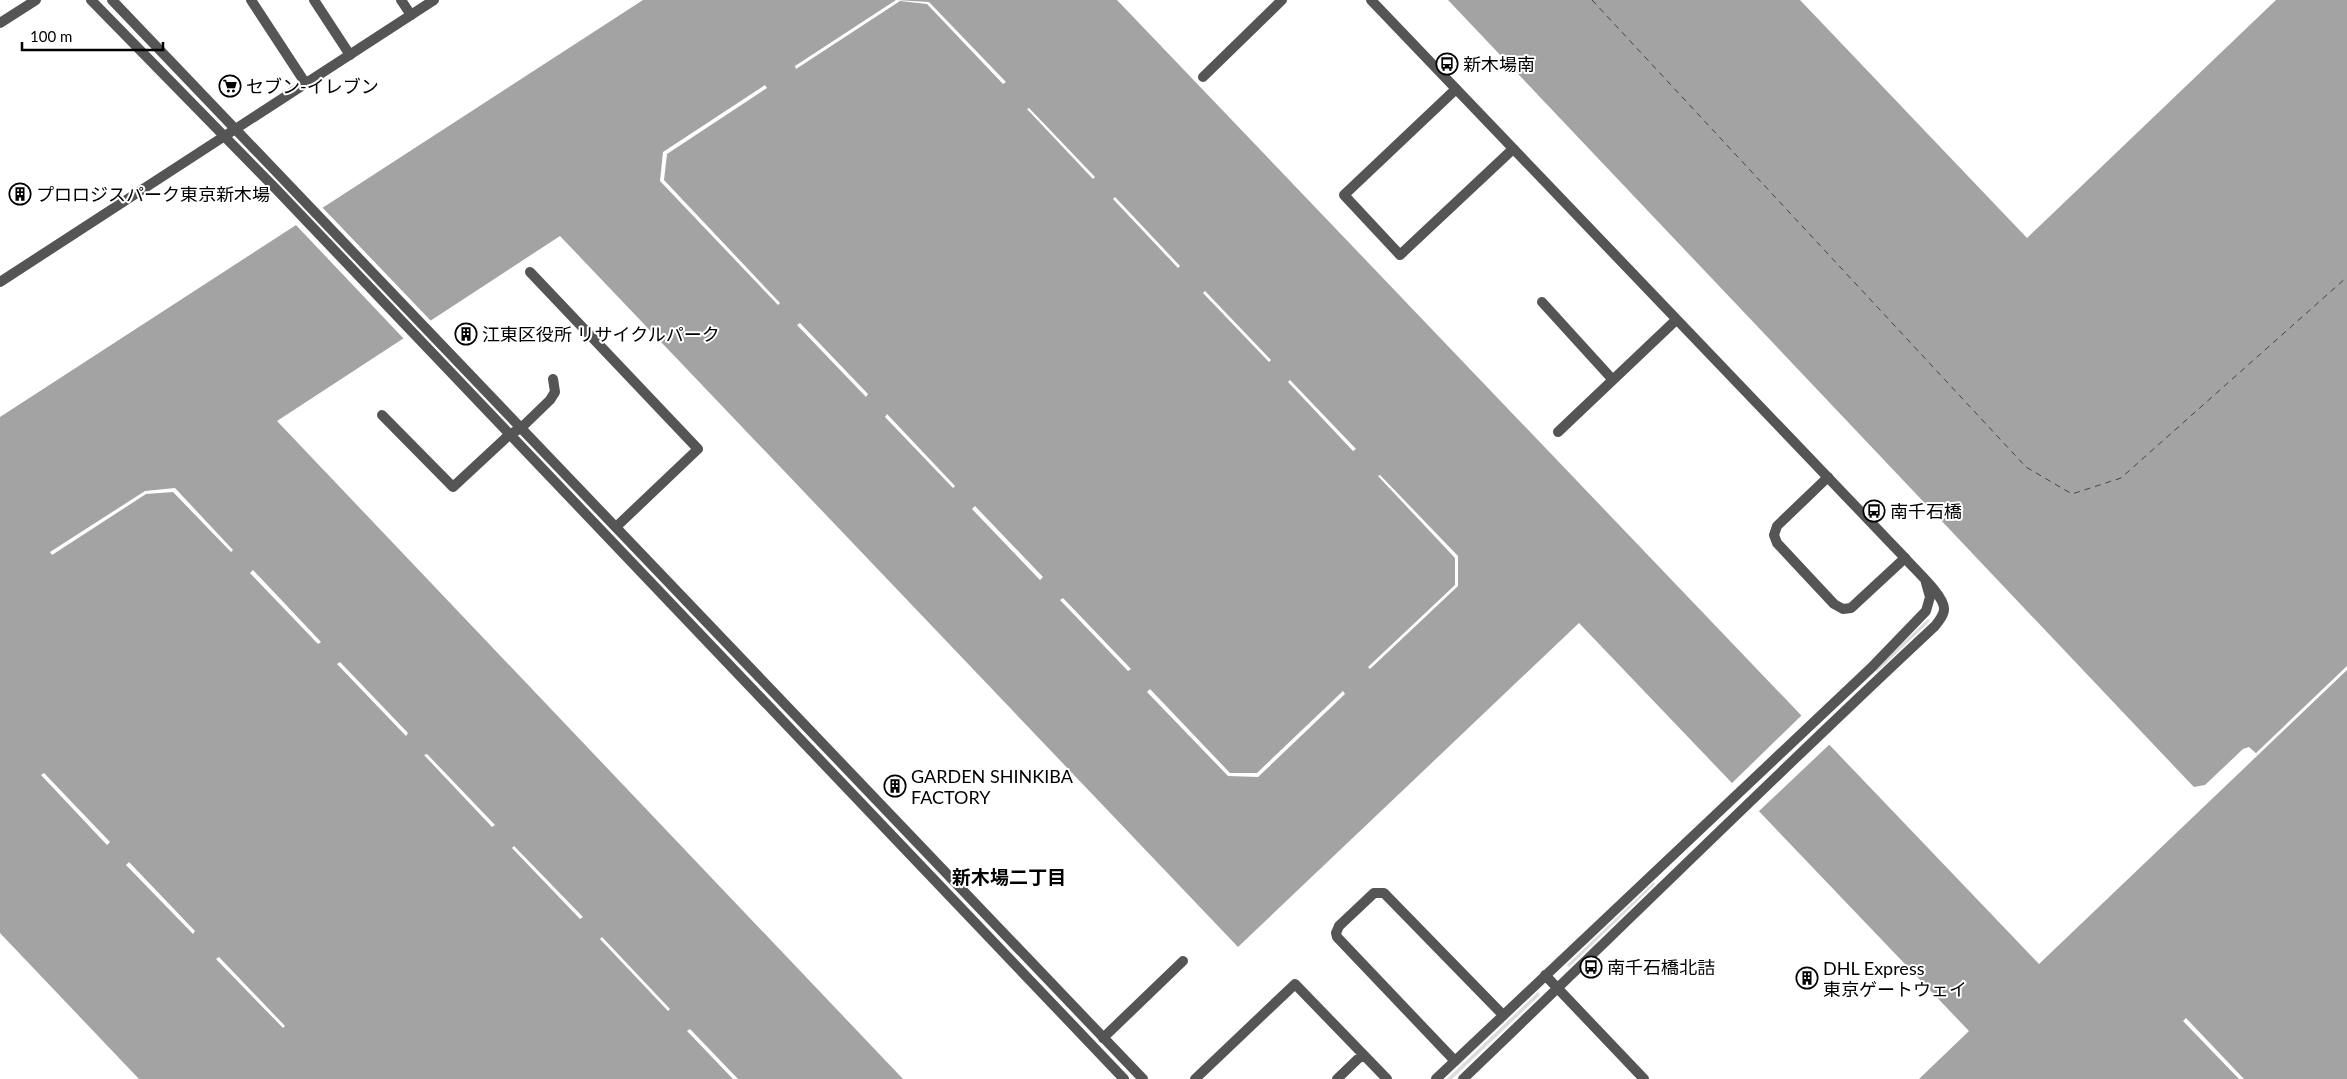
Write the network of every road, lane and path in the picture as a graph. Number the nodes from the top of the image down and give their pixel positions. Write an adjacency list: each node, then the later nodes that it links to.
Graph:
1 (36, 0): 11 (street)
2 (90, 0): 17 (street)
3 (112, 0): 16 (street)
4 (251, 0): 14 (street)
5 (314, 0): 12 (street)
6 (401, 0): 10 (street)
7 (434, 0): 10 (street)
8 (1282, 0): 13 (street)
9 (1371, 0): 15 (street)
10 (411, 15): 12 (street)
11 (0, 23)
12 (350, 55): 14 (street)
13 (1203, 77)
14 (306, 84): 16 (street)
15 (1456, 89): 18 (street); 18 (street)
16 (235, 130): 17 (street); 26 (street)
17 (224, 137): 20 (street); 28 (street)
18 (1513, 149): 22 (street)
19 (530, 272): 30 (street)
20 (0, 282)
21 (1542, 302): 24 (street)
22 (1676, 320): 24 (street); 29 (street)
23 (553, 379): 26 (street)
24 (1613, 380): 27 (street)
25 (382, 415): 28 (street)
26 (520, 428): 28 (street); 30 (street)
27 (1558, 432)
28 (508, 435): 34 (street)
29 (1828, 477): 31 (street); 31 (street)
30 (616, 527): 33 (street)
31 (1905, 558): 32 (street)
32 (1924, 580): 38 (street); 39 (street)
33 (758, 675): 34 (street); 35 (street)
34 (748, 685): 36 (street)
35 (1010, 940): 36 (street); 41 (street)
36 (1000, 948): 44 (street)
37 (1183, 961): 41 (street)
38 (1545, 975): 39 (street); 40 (street)
39 (1558, 988): 50 (street); 51 (street)
40 (1503, 1015): 43 (street); 43 (street)
41 (1103, 1038): 45 (street)
42 (1363, 1054): 46 (street); 47 (street); 48 (street)
43 (1455, 1061): 49 (street)
44 (1124, 1079)
45 (1143, 1079)
46 (1195, 1079)
47 (1337, 1079)
48 (1386, 1079)
49 (1436, 1079)
50 (1462, 1079)
51 (1644, 1079)

